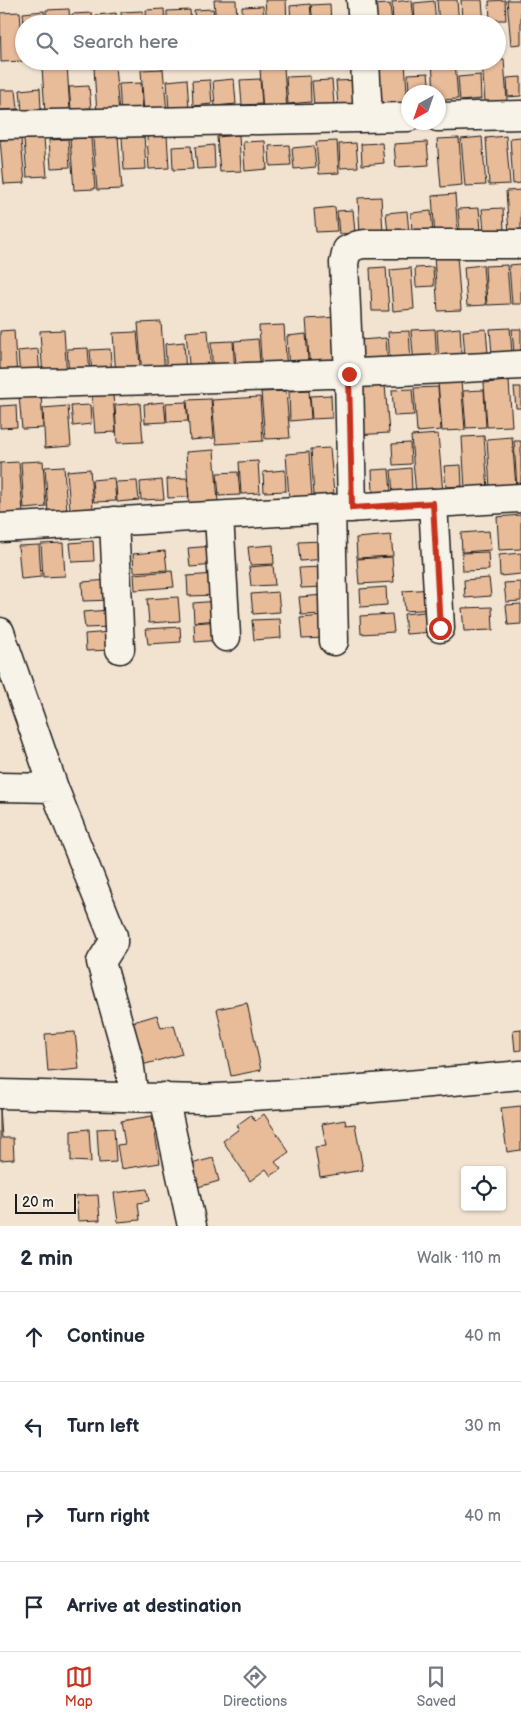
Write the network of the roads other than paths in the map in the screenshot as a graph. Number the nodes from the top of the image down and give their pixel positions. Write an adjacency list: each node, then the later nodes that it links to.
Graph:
1 (361, 0): 2 (street)
2 (362, 15)
3 (365, 70): 6 (street)
4 (521, 115): 5 (street)
5 (446, 117)
6 (368, 118): 7 (street); 8 (street)
7 (401, 118)
8 (0, 125)
9 (521, 244): 11 (street)
10 (521, 365): 11 (street)
11 (349, 374): 12 (street); 15 (street)
12 (0, 384)
13 (521, 498): 14 (street)
14 (433, 503): 15 (street); 19 (street)
15 (341, 509): 16 (street); 21 (street)
16 (219, 516): 17 (street); 20 (street)
17 (114, 521): 18 (street); 23 (street)
18 (0, 528)
19 (440, 628)
20 (226, 637)
21 (334, 641)
22 (3, 648): 25 (street)
23 (120, 649)
24 (0, 787): 25 (street)
25 (54, 788): 28 (street)
26 (521, 1075): 29 (street)
27 (0, 1094): 28 (street)
28 (134, 1097): 29 (street)
29 (164, 1098): 30 (street)
30 (185, 1226)

